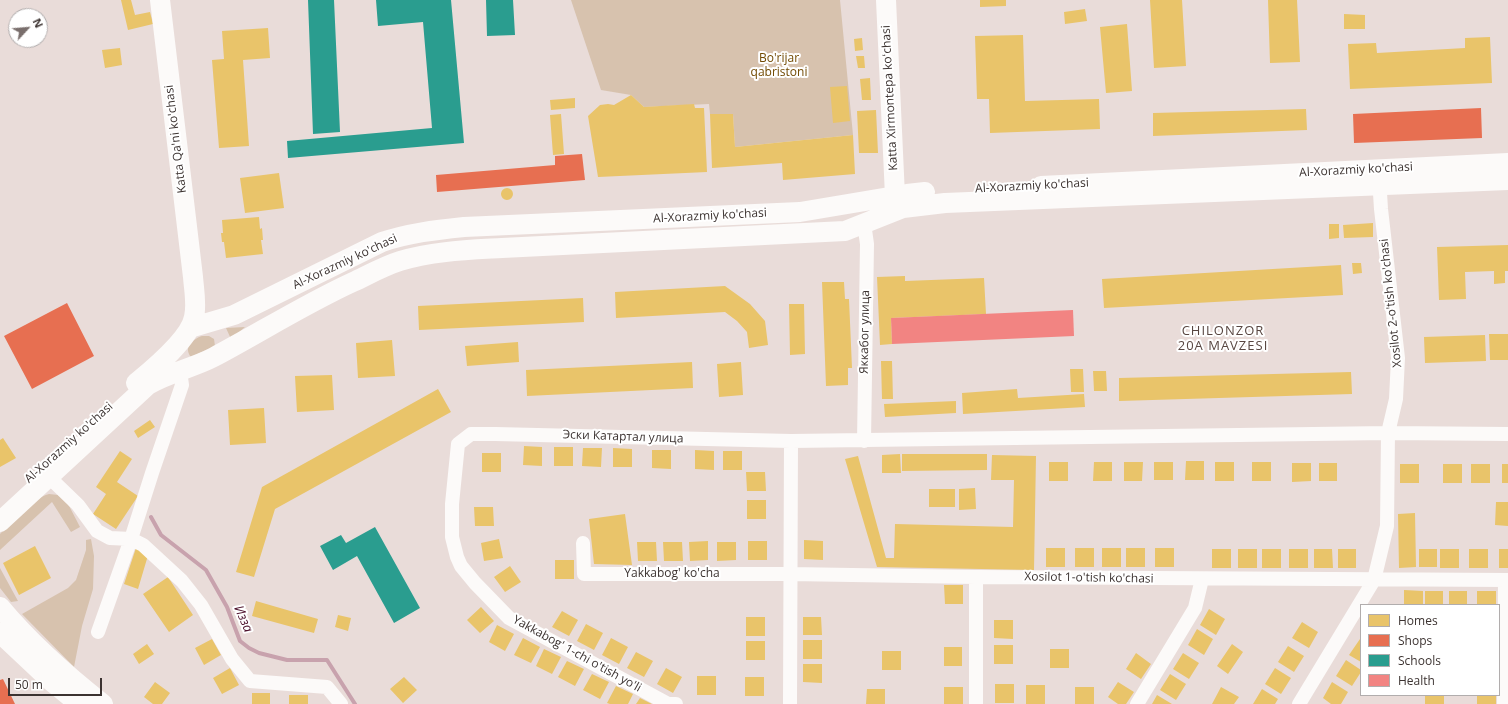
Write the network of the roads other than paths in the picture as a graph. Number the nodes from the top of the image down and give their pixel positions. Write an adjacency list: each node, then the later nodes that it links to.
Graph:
1 (160, 0): 9 (main road, Katta Qa'ni ko'chasi)
2 (886, 0): 7 (main road, Katta Xirmontepa koʻchasi)
3 (899, 0): 7 (main road, Katta Xirmontepa koʻchasi)
4 (1508, 163): 5 (main road, Al-Xorazmiy ko'chasi)
5 (1379, 177): 6 (main road, Al-Xorazmiy ko'chasi); 7 (main road, Al-Xorazmiy ko'chasi); 14 (street, Xosilot 2-o'tish ko'chasi)
6 (1508, 180)
7 (902, 199): 8 (main road, Al-Xorazmiy ko'chasi); 11 (main road, Al-Xorazmiy ko'chasi)
8 (864, 223): 13 (main road, Al-Xorazmiy ko'chasi); 17 (street, Яккабог улица)
9 (193, 277): 10 (main road); 12 (main road)
10 (199, 297): 11 (main road); 12 (main road)
11 (234, 315): 12 (main road, Al-Xorazmiy ko'chasi)
12 (199, 330): 13 (main road); 13 (main road); 20 (main road, Al-Xorazmiy ko'chasi)
13 (198, 364): 19 (main road, Al-Xorazmiy ko'chasi); 22 (street)
14 (1388, 433): 15 (street, Эски Катартал улица); 17 (street, Эски Катартал улица); 27 (street, Xosilot 2-o'tish ko'chasi)
15 (1508, 434)
16 (791, 441): 17 (street, Эски Катартал улица); 18 (street, Эски Катартал улица); 24 (street)
17 (864, 441)
18 (458, 444): 35 (street, Yakkabog' 1-chi o'tish yo'li)
19 (49, 477): 21 (main road, Al-Xorazmiy ko'chasi); 22 (street)
20 (0, 504)
21 (0, 522)
22 (131, 539): 30 (street); 34 (street)
23 (583, 542): 24 (street, Yakkabog' ko'cha)
24 (790, 574): 25 (street, Xosilot 1-o'tish ko'chasi); 37 (street)
25 (976, 577): 26 (street, Xosilot 1-o'tish ko'chasi); 38 (street)
26 (1202, 579): 27 (street, Xosilot 1-o'tish ko'chasi); 39 (street)
27 (1374, 580): 28 (street); 40 (street, Xosilot 2-o'tish ko'chasi)
28 (1507, 580): 41 (street)
29 (0, 607): 33 (main road)
30 (98, 632)
31 (0, 633): 32 (main road)
32 (79, 704)
33 (103, 704)
34 (341, 704)
35 (668, 704): 36 (street, Yakkabog' 1-chi o'tish yo'li)
36 (676, 704)
37 (790, 704)
38 (976, 704)
39 (1137, 704)
40 (1299, 704)
41 (1504, 704)

